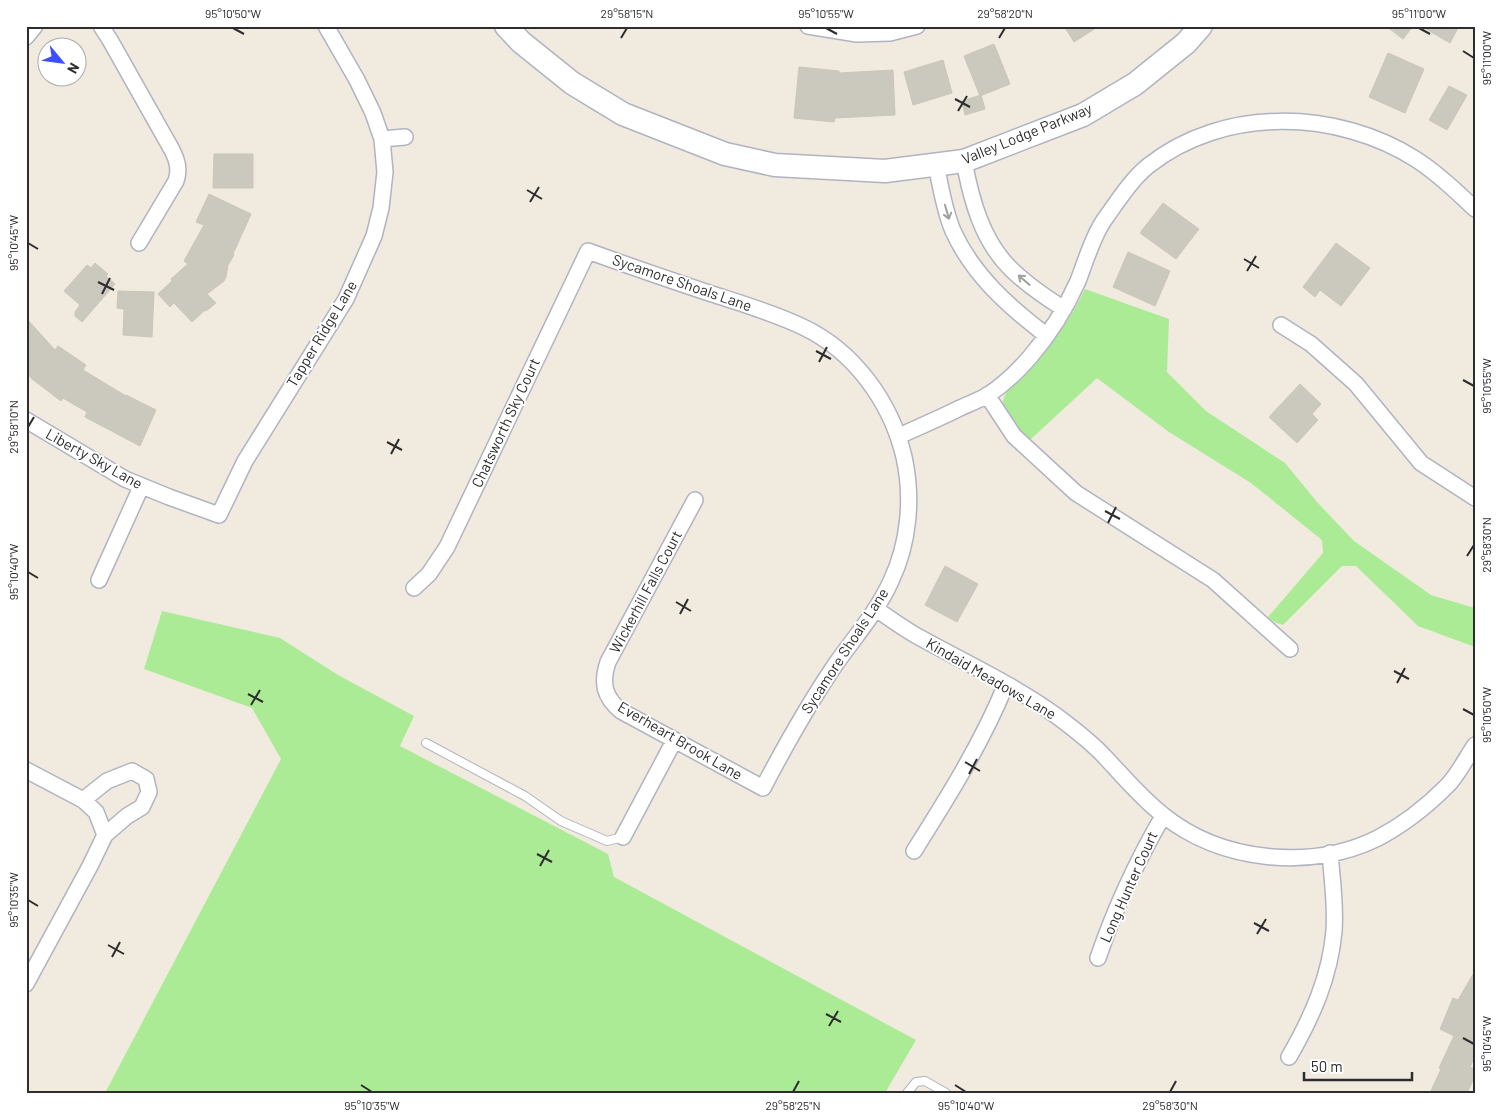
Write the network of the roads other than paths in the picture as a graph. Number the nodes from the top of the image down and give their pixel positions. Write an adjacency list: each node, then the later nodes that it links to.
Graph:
1 (35, 26): 8 (street)
2 (100, 26): 14 (street)
3 (326, 26): 10 (street, Tapper Ridge Lane)
4 (506, 26): 12 (street, Valley Lodge Parkway)
5 (808, 26): 6 (street)
6 (917, 26)
7 (1201, 26): 11 (street, Valley Lodge Parkway)
8 (26, 37)
9 (405, 137): 10 (street)
10 (382, 139): 25 (street, Tapper Ridge Lane)
11 (964, 161): 12 (street, Valley Lodge Parkway); 16 (street, one-way to 11)
12 (936, 164): 18 (street, one-way to 18)
13 (1475, 209): 16 (street)
14 (139, 243)
15 (588, 251): 21 (street, Sycamore Shoals Lane); 27 (street, Chatsworth Sky Court)
16 (1064, 309): 18 (street)
17 (1281, 325): 23 (street)
18 (1046, 335): 19 (street)
19 (987, 395): 21 (street); 29 (street)
20 (26, 420): 22 (street, Liberty Sky Lane)
21 (899, 436): 28 (street, Sycamore Shoals Lane)
22 (141, 487): 25 (street, Liberty Sky Lane); 26 (street)
23 (1475, 498)
24 (695, 500): 31 (street, Wickerhill Falls Court)
25 (218, 515)
26 (100, 580)
27 (414, 588)
28 (876, 609): 30 (street, Kindaid Meadows Lane); 36 (street, Sycamore Shoals Lane)
29 (1290, 648)
30 (1006, 684): 38 (street, Kindaid Meadows Lane); 41 (street)
31 (604, 687): 32 (street, Everheart Brook Lane)
32 (674, 741): 36 (street, Everheart Brook Lane); 40 (street)
33 (426, 743): 40 (lane)
34 (1475, 745): 42 (street, Kindaid Meadows Lane)
35 (26, 770): 37 (street)
36 (763, 788)
37 (83, 800): 39 (street); 39 (street)
38 (1163, 816): 42 (street, Kindaid Meadows Lane); 43 (street, Long Hunter Court)
39 (105, 835): 44 (street)
40 (623, 837)
41 (914, 851)
42 (1330, 854): 45 (street)
43 (1098, 958)
44 (26, 984)
45 (1289, 1057)
46 (907, 1093): 47 (lane)
47 (946, 1093)

